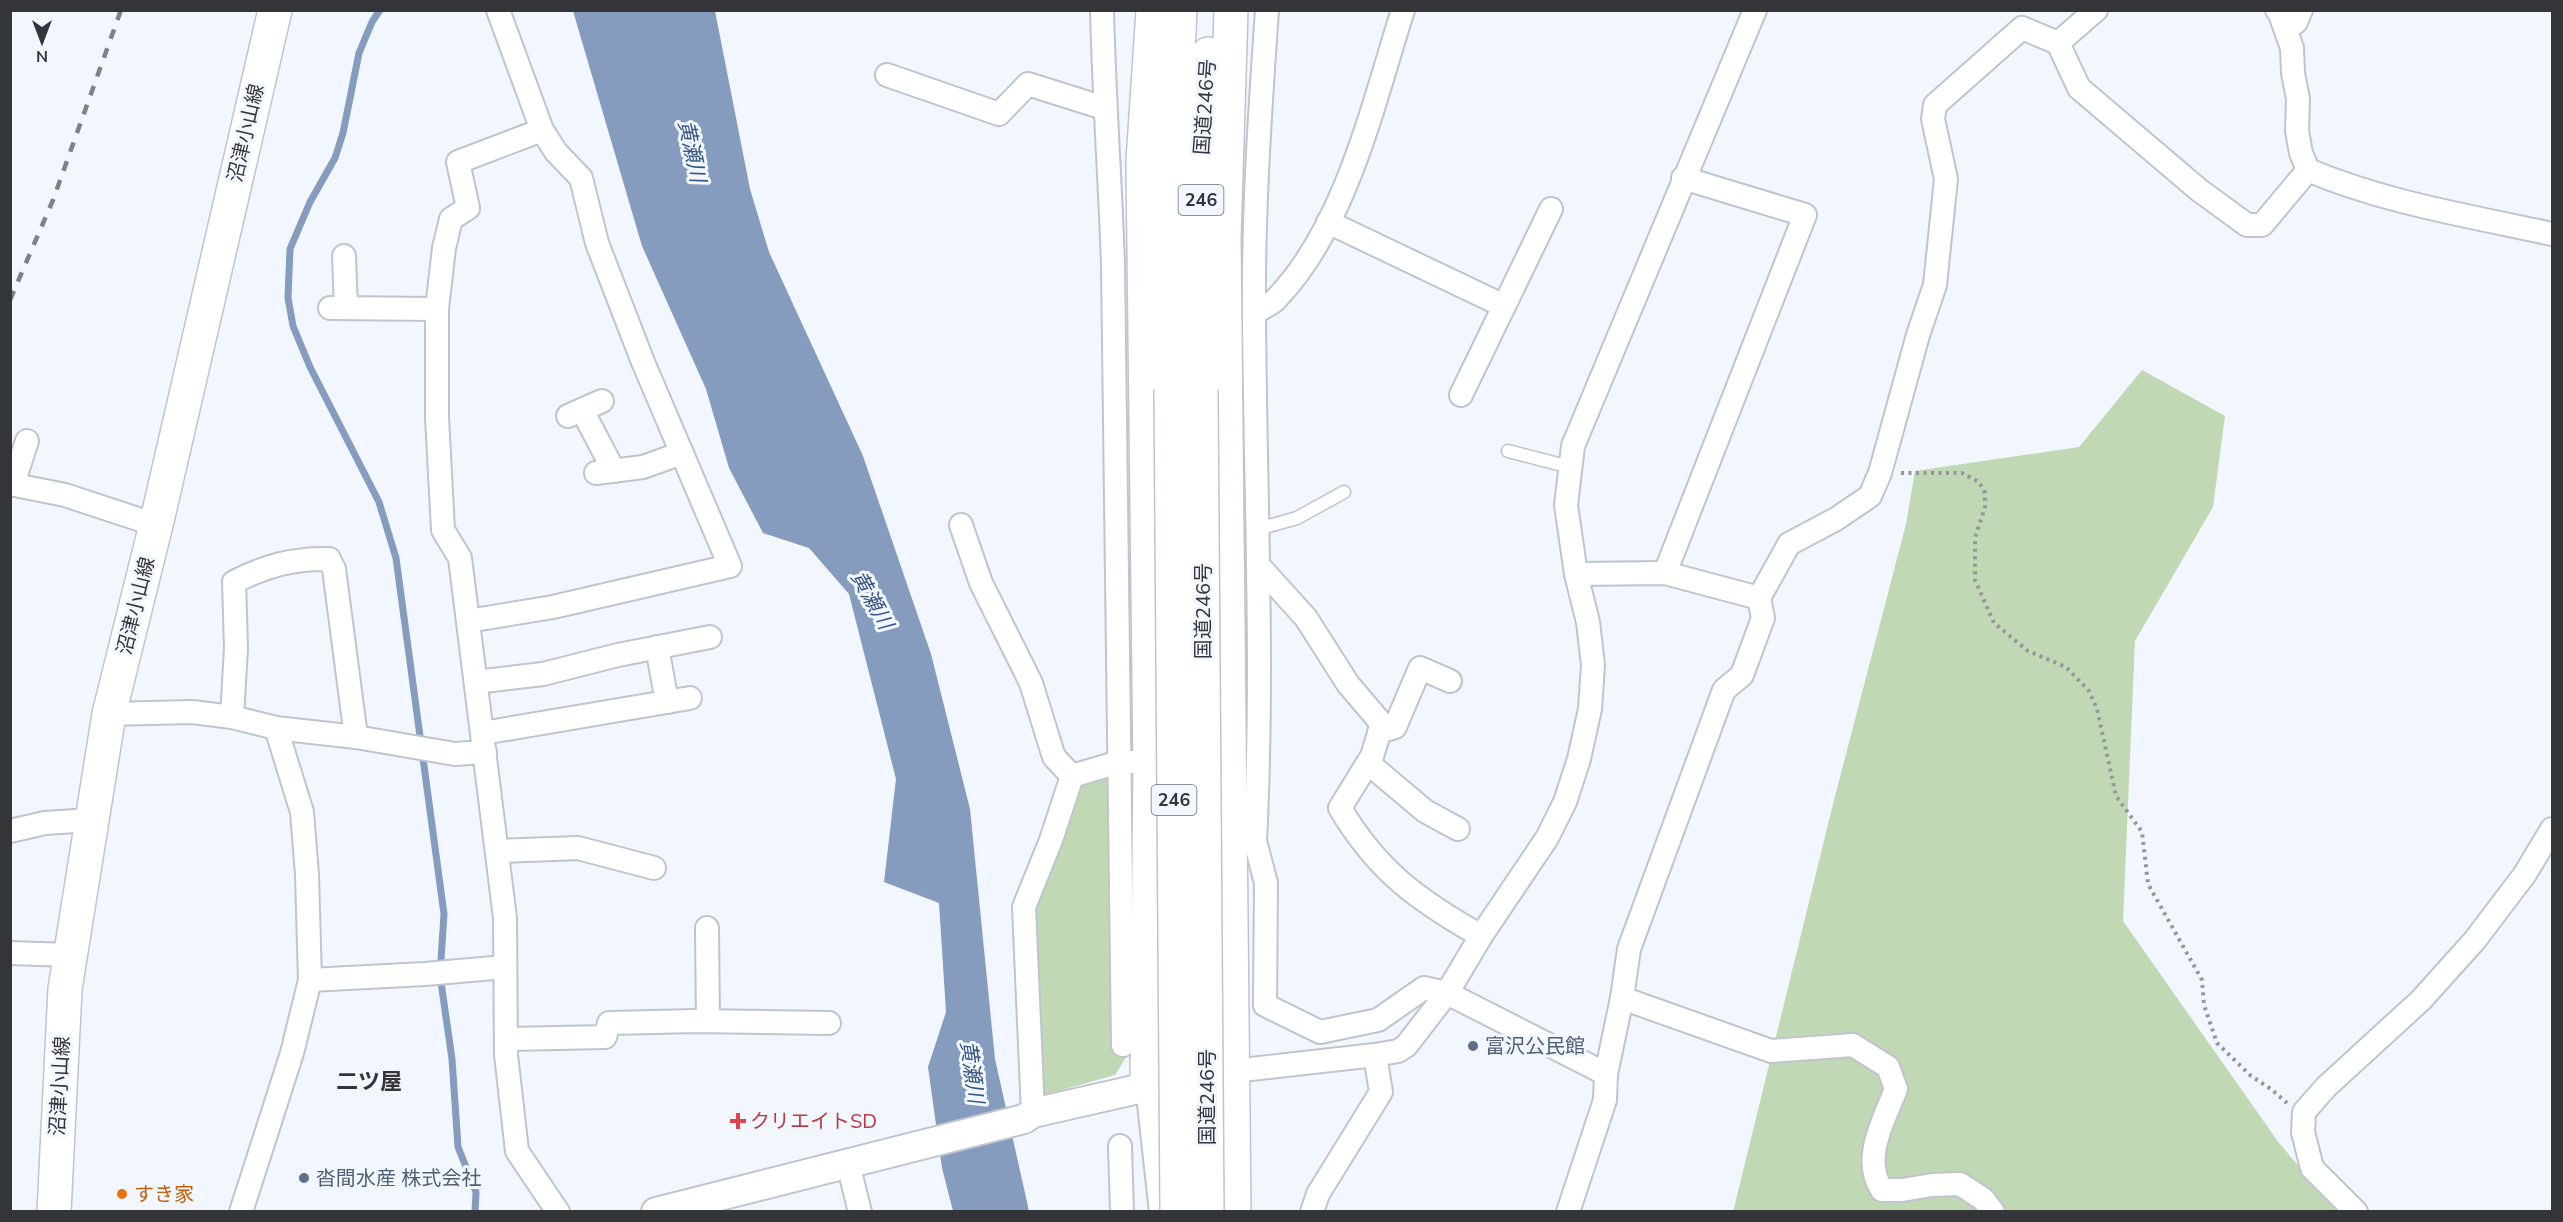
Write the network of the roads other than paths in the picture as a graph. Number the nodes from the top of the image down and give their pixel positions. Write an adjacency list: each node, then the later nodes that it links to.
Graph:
1 (274, 10): 36 (main road, 沼津小山線)
2 (498, 10): 17 (street)
3 (1102, 10): 16 (street)
4 (1153, 10): 56 (main road)
5 (1180, 10): 27 (main road, 国道246号 / 246)
6 (1211, 10): 27 (main road, 国道246号 / 246)
7 (1231, 10): 78 (main road)
8 (1267, 10): 26 (street)
9 (1403, 10): 21 (street)
10 (1755, 10): 19 (street)
11 (2096, 10): 14 (street)
12 (2301, 10): 13 (street)
13 (2281, 20): 18 (street)
14 (2058, 44): 18 (street); 42 (street)
15 (887, 75): 16 (street)
16 (1104, 108): 56 (street)
17 (542, 130): 25 (street); 32 (street)
18 (2308, 170): 22 (street)
19 (1683, 178): 33 (street); 40 (street)
20 (1551, 209): 24 (street)
21 (1328, 222): 24 (street); 26 (street)
22 (2553, 234)
23 (344, 256): 25 (street)
24 (1504, 306): 28 (street)
25 (437, 309): 43 (street)
26 (1254, 313): 38 (street)
27 (1186, 390): 91 (main road, 国道246号 / 246, bridge); 92 (main road, 国道246号 / 246, bridge)
28 (1461, 395)
29 (584, 409): 32 (street)
30 (27, 441): 34 (street)
31 (1508, 451): 33 (lane)
32 (682, 453): 43 (street)
33 (1570, 467): 41 (street)
34 (12, 484): 36 (street)
35 (1344, 492): 38 (lane)
36 (156, 525): 50 (main road, 沼津小山線)
37 (961, 525): 58 (street)
38 (1258, 529): 39 (street)
39 (1258, 565): 53 (street); 71 (street)
40 (1665, 573): 41 (street); 42 (street)
41 (1576, 574): 66 (street)
42 (1759, 598): 72 (street)
43 (468, 621): 47 (street)
44 (710, 637): 45 (street)
45 (657, 647): 47 (street); 49 (street)
46 (1450, 681): 53 (street)
47 (476, 682): 55 (street)
48 (690, 698): 49 (street)
49 (667, 702): 55 (street)
50 (109, 714): 51 (street); 59 (main road, 沼津小山線)
51 (232, 717): 52 (street); 54 (street)
52 (276, 728): 54 (street); 70 (street)
53 (1379, 732): 57 (street)
54 (356, 737): 55 (street)
55 (484, 742): 63 (street)
56 (1135, 762): 58 (street); 76 (street); 80 (main road)
57 (1368, 763): 60 (street); 66 (street)
58 (1072, 776): 81 (street)
59 (91, 820): 62 (street); 68 (main road, 沼津小山線)
60 (1458, 829)
61 (2553, 829): 97 (street)
62 (10, 831)
63 (498, 851): 64 (street); 69 (street)
64 (654, 868)
65 (707, 928): 73 (street)
66 (1481, 936): 71 (street)
67 (10, 953): 68 (street)
68 (70, 955): 84 (main road, 沼津小山線)
69 (505, 967): 70 (street); 75 (street)
70 (310, 980): 85 (street)
71 (1447, 993): 77 (street); 79 (street)
72 (1622, 998): 79 (street); 96 (street)
73 (708, 1021): 74 (street); 75 (street)
74 (829, 1023)
75 (506, 1039): 86 (street)
76 (1123, 1045)
77 (1375, 1055): 78 (street); 94 (street)
78 (1233, 1071): 80 (street); 93 (main road)
79 (1606, 1074): 95 (street)
80 (1148, 1086): 81 (street); 90 (street)
81 (1028, 1116): 83 (street)
82 (1120, 1146): 89 (street)
83 (854, 1162): 87 (street); 88 (street)
84 (54, 1212)
85 (241, 1212)
86 (558, 1212)
87 (656, 1212)
88 (860, 1212)
89 (1122, 1212)
90 (1161, 1212)
91 (1177, 1212)
92 (1208, 1212)
93 (1234, 1212)
94 (1312, 1212)
95 (1568, 1212)
96 (1993, 1212)
97 (2356, 1212)

